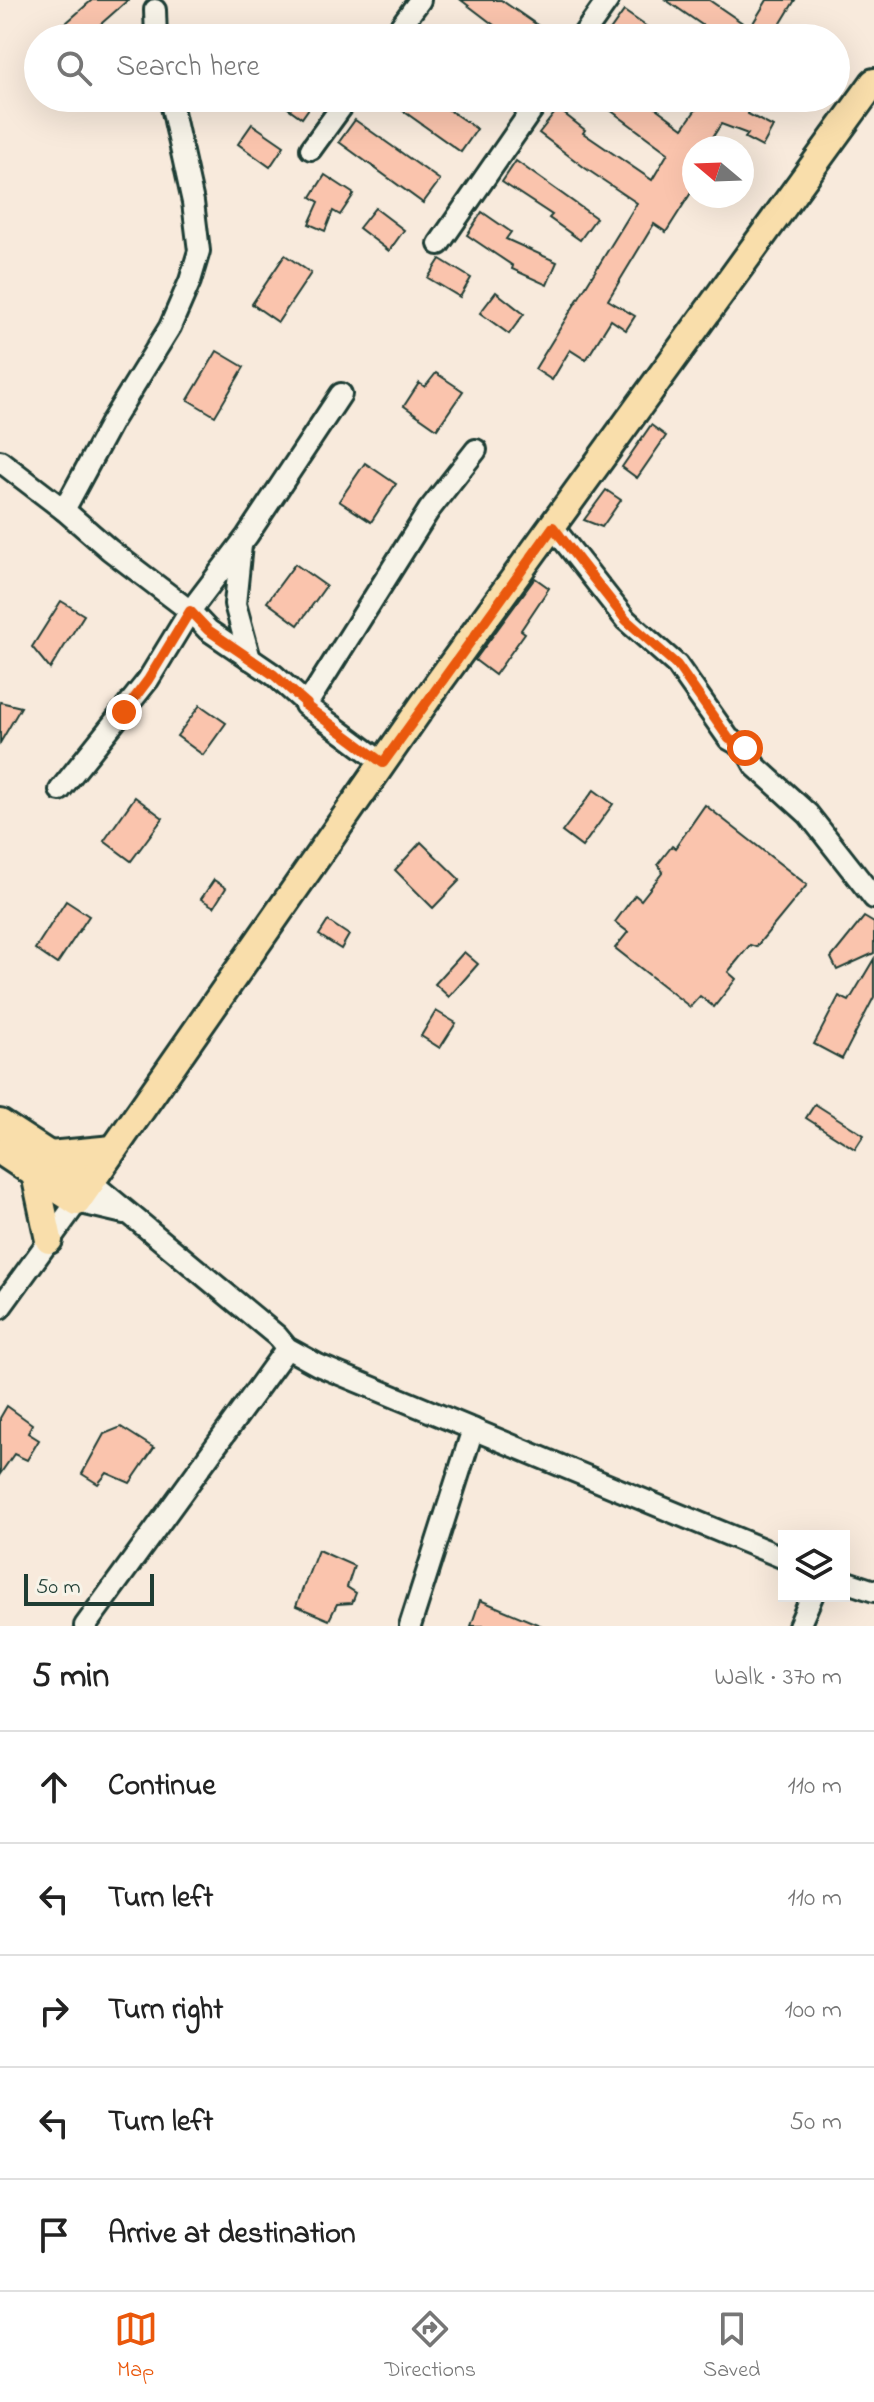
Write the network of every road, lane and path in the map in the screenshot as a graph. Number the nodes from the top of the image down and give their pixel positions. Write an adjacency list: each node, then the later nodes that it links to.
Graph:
1 (420, 0): 5 (street)
2 (608, 0): 6 (street)
3 (155, 10): 4 (street)
4 (156, 24)
5 (402, 24)
6 (591, 24)
7 (872, 88): 17 (main road)
8 (173, 112): 16 (street)
9 (338, 112): 11 (street)
10 (530, 112): 12 (street)
11 (311, 149)
12 (439, 244)
13 (341, 394): 18 (street)
14 (476, 450): 21 (street)
15 (0, 461): 16 (street)
16 (64, 510): 19 (street)
17 (553, 527): 22 (main road); 24 (street)
18 (241, 544): 19 (street); 20 (street)
19 (190, 611): 20 (street); 23 (street)
20 (250, 659): 21 (street)
21 (307, 704): 22 (street)
22 (383, 763): 26 (main road)
23 (60, 790)
24 (874, 898)
25 (0, 1123): 28 (main road)
26 (113, 1149): 28 (main road); 29 (main road)
27 (0, 1151): 28 (main road)
28 (42, 1165): 29 (main road); 30 (main road)
29 (84, 1192): 30 (street); 32 (street)
30 (49, 1240): 31 (street)
31 (0, 1308)
32 (287, 1348): 33 (street); 38 (street)
33 (473, 1429): 34 (street); 39 (street)
34 (778, 1556)
35 (850, 1583): 36 (street)
36 (874, 1591)
37 (809, 1602): 40 (street)
38 (85, 1626)
39 (410, 1626)
40 (799, 1626)

